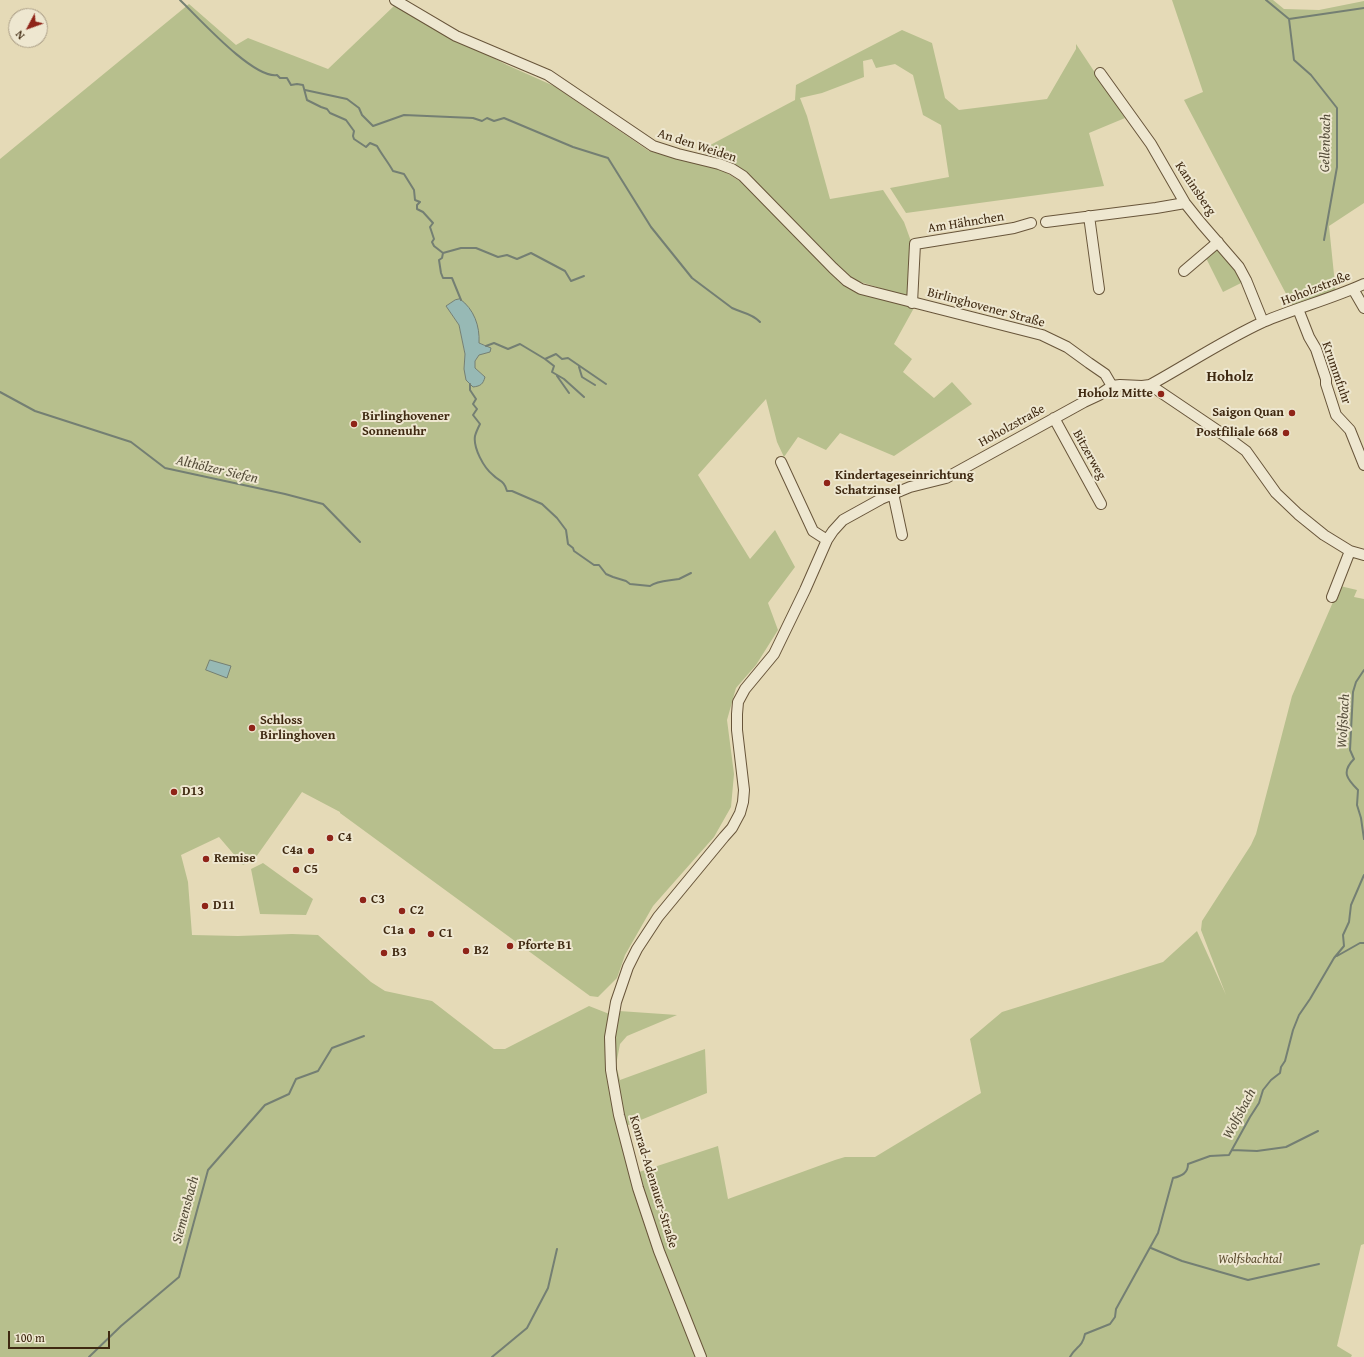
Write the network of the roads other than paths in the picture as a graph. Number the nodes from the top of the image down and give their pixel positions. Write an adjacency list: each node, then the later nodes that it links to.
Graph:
1 (395, 0): 12 (street, An den Weiden)
2 (1100, 72): 3 (street, Kaninsberg)
3 (1185, 203): 4 (street); 7 (street, Kaninsberg)
4 (1089, 216): 5 (street); 10 (street)
5 (1046, 222)
6 (1030, 223): 12 (street, Am Hähnchen)
7 (1218, 242): 8 (street); 15 (street, Kaninsberg)
8 (1184, 271)
9 (1364, 284): 11 (street, Hoholzstraße)
10 (1099, 289)
11 (1353, 289): 13 (street); 14 (street, Hoholzstraße)
12 (911, 302): 17 (street, Birlinghovener Straße)
13 (1364, 308)
14 (1298, 309): 15 (street, Hoholzstraße); 20 (street, Krummfuhr)
15 (1263, 322): 16 (street, Hoholzstraße)
16 (1150, 385): 17 (street, Hoholzstraße); 25 (street)
17 (1112, 386): 18 (street, Hoholzstraße)
18 (1054, 418): 21 (street, Hoholzstraße); 22 (street, Bitzerweg)
19 (781, 462): 24 (street)
20 (1364, 465)
21 (893, 493): 23 (street); 24 (street, Hoholzstraße)
22 (1101, 504)
23 (902, 535)
24 (827, 540): 28 (street, Hoholzstraße)
25 (1350, 551): 26 (street); 27 (street)
26 (1364, 555)
27 (1332, 597)
28 (751, 683): 29 (street, Konrad-Adenauer-Straße)
29 (701, 1357)

